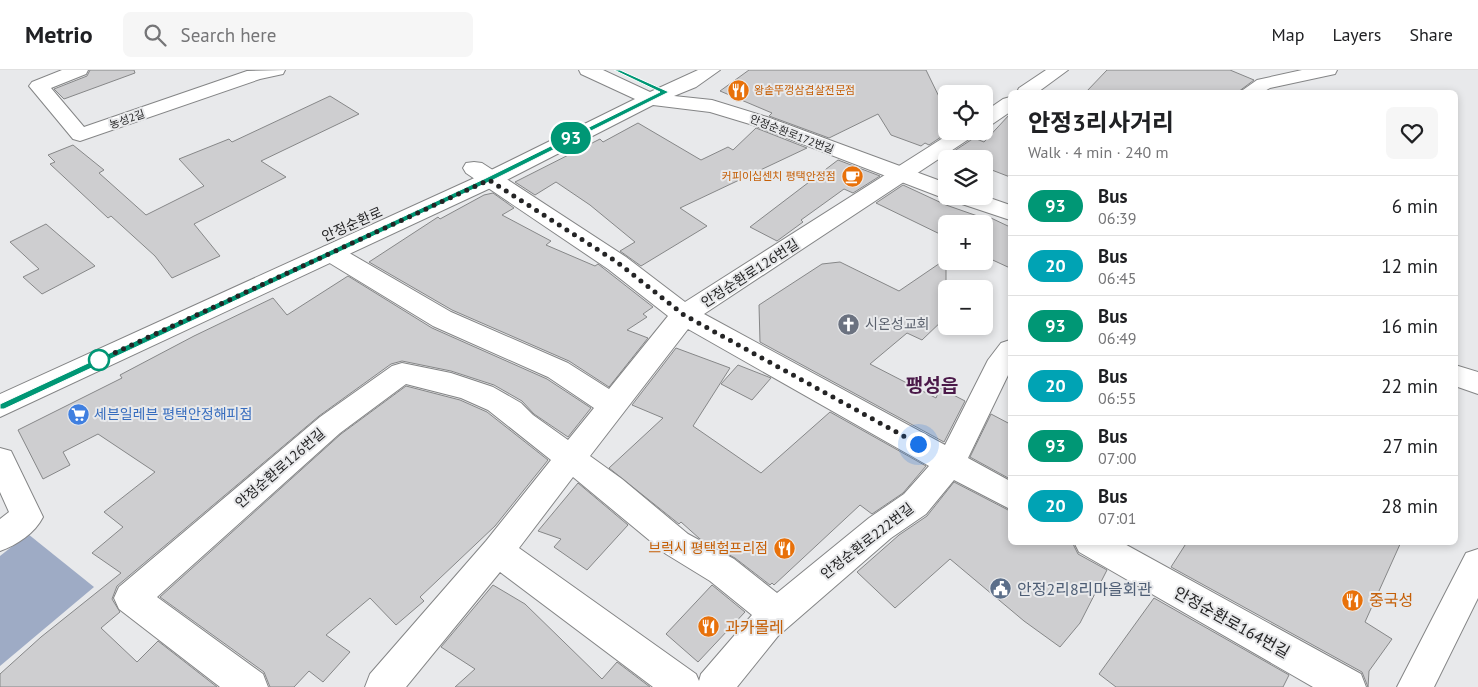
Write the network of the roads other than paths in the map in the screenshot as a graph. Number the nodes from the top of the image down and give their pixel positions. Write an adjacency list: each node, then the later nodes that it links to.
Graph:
1 (79, 70): 2 (street, 농성2길)
2 (276, 70)
3 (588, 70): 14 (street)
4 (617, 70): 14 (street)
5 (706, 70): 14 (street, 안정순환로)
6 (711, 70): 14 (street)
7 (1059, 70): 11 (street)
8 (1267, 70): 10 (street)
9 (1328, 70): 10 (street)
10 (1288, 77): 12 (street); 13 (street)
11 (1029, 90)
12 (1254, 90)
13 (1298, 90)
14 (651, 93): 18 (street, 안정순환로); 19 (street, 안정순환로172번길)
15 (1008, 104): 16 (street)
16 (993, 114)
17 (955, 140): 19 (street, 안정순환로126번길)
18 (481, 174): 23 (street, 안정순환로); 24 (street); 28 (street, 안정순환로)
19 (902, 176): 20 (street, 안정순환로172번길); 24 (street, 안정순환로126번길)
20 (938, 188)
21 (987, 205): 22 (street)
22 (1008, 212)
23 (331, 253): 29 (street, 안정순환로); 30 (street, 안정순환로)
24 (684, 315): 30 (street, 안정순환로126번길); 33 (street)
25 (1008, 353): 33 (street, 안정순환로222번길)
26 (1458, 376): 27 (street)
27 (1478, 383)
28 (0, 385)
29 (0, 406)
30 (612, 406): 31 (street, 안정순환로126번길)
31 (569, 458): 37 (street, 안정순환로126번길); 39 (street, 안정순환로126번길); 40 (street, 안정순환로126번길)
32 (0, 460): 35 (street)
33 (951, 462): 34 (street); 39 (street, 안정순환로222번길)
34 (1008, 495)
35 (0, 537)
36 (1095, 545): 44 (street, 안정순환로164번길)
37 (497, 551): 41 (street, 안정순환로126번길); 42 (street)
38 (1478, 564): 45 (street)
39 (778, 615): 43 (street, 안정순환로222번길)
40 (250, 687)
41 (383, 687)
42 (683, 687)
43 (714, 687)
44 (1348, 687)
45 (1415, 687)

